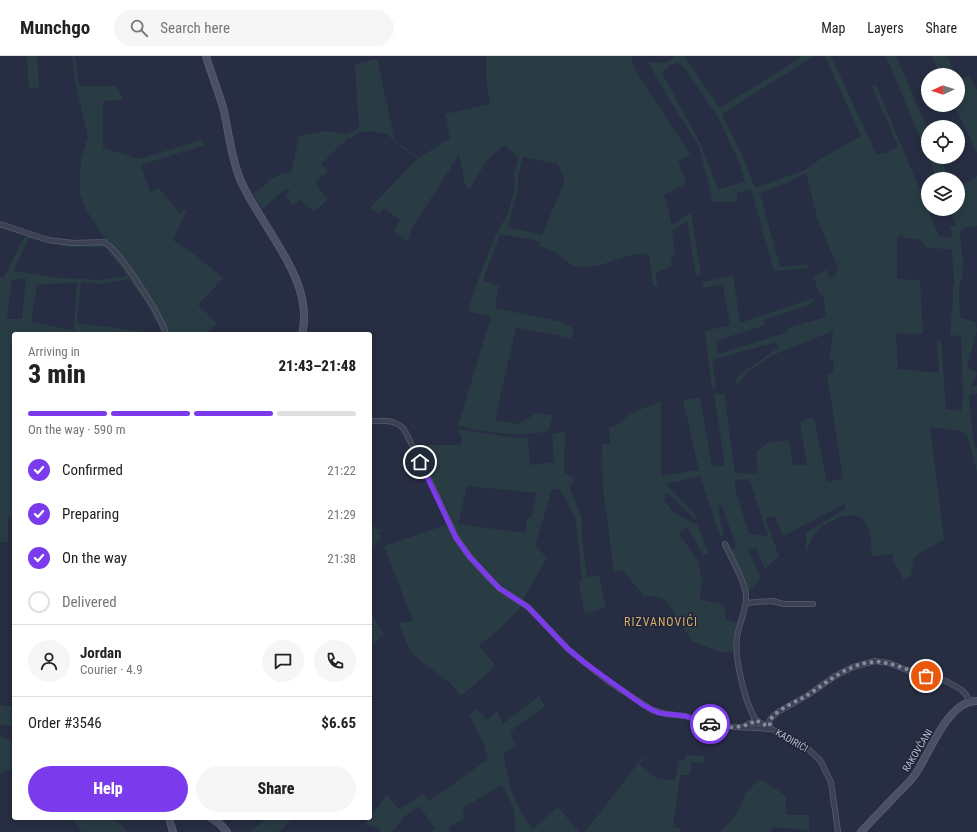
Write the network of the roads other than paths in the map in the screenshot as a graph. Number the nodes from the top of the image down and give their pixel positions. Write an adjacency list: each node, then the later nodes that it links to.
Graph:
1 (206, 56): 4 (street)
2 (0, 224): 3 (street)
3 (165, 332)
4 (302, 332)
5 (372, 421): 13 (street, KADIRIĆI)
6 (725, 544): 7 (street)
7 (746, 603): 8 (street); 11 (street)
8 (813, 604)
9 (977, 701): 10 (street, RAKOVČANI)
10 (970, 702): 12 (street); 19 (street, RAKOVČANI)
11 (756, 720): 12 (street); 13 (street)
12 (771, 727): 13 (street, KADIRIĆI); 18 (street, KADIRIĆI)
13 (741, 728)
14 (170, 820): 16 (street)
15 (214, 820): 17 (street)
16 (173, 832)
17 (227, 832)
18 (838, 832)
19 (861, 832)

